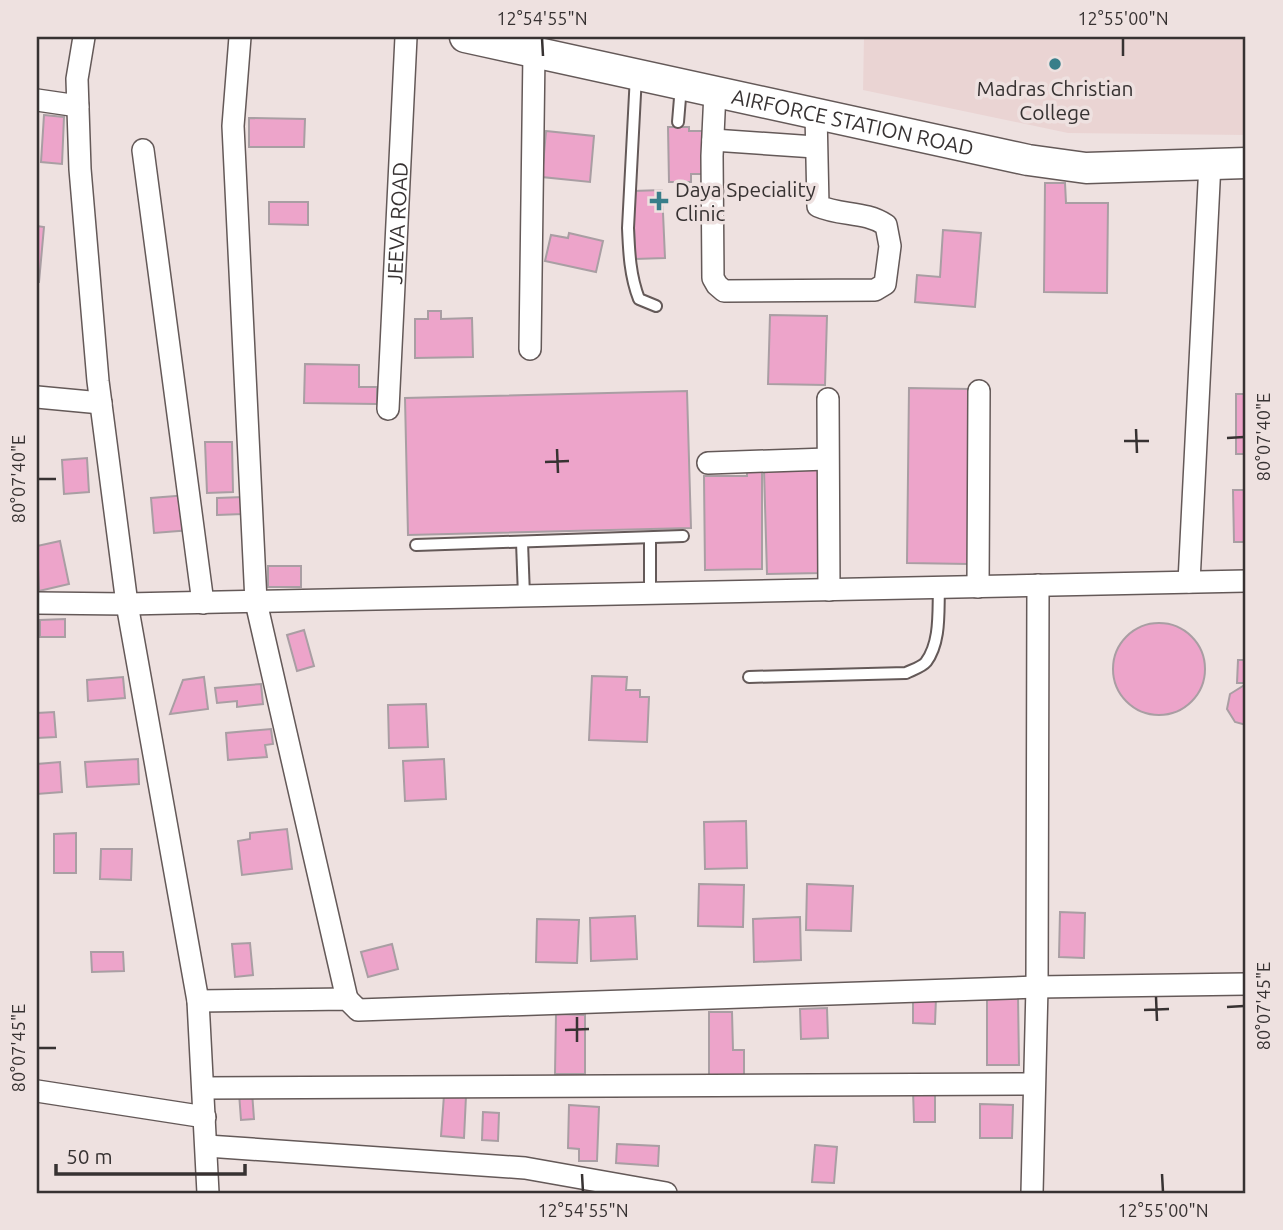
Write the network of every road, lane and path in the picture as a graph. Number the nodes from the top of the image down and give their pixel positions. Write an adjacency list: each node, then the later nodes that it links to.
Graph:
1 (84, 37): 10 (street)
2 (240, 37): 39 (street)
3 (406, 37): 24 (street, JEEVA ROAD)
4 (465, 37): 5 (street, AIRFORCE STATION ROAD)
5 (534, 52): 6 (street, AIRFORCE STATION ROAD); 19 (street)
6 (636, 73): 7 (street, AIRFORCE STATION ROAD); 18 (lane)
7 (681, 83): 8 (street, AIRFORCE STATION ROAD); 12 (lane)
8 (715, 92): 11 (street, AIRFORCE STATION ROAD); 13 (street)
9 (37, 100): 10 (street)
10 (78, 106): 23 (street)
11 (816, 113): 14 (street); 16 (street, AIRFORCE STATION ROAD)
12 (678, 122)
13 (713, 140): 14 (street); 14 (street)
14 (815, 147)
15 (144, 150): 41 (street)
16 (1210, 163): 17 (street, AIRFORCE STATION ROAD); 32 (street)
17 (1246, 163)
18 (656, 306)
19 (530, 349)
20 (979, 391): 34 (street)
21 (37, 397): 23 (street)
22 (828, 399): 25 (street)
23 (101, 403): 42 (street)
24 (388, 410)
25 (827, 459): 26 (street); 36 (street)
26 (708, 463)
27 (683, 536): 28 (lane)
28 (650, 538): 29 (lane); 37 (lane)
29 (522, 542): 30 (lane); 38 (lane)
30 (416, 545)
31 (1246, 581): 32 (street)
32 (1189, 582): 33 (street)
33 (1038, 585): 34 (street); 45 (street)
34 (978, 587): 35 (street)
35 (939, 589): 36 (street); 43 (lane)
36 (829, 590): 37 (street)
37 (650, 594): 38 (street)
38 (524, 596): 39 (street)
39 (257, 602): 41 (street); 46 (street)
40 (37, 603): 42 (street)
41 (203, 603): 42 (street)
42 (127, 604): 47 (street)
43 (749, 677)
44 (1246, 984): 45 (street)
45 (1037, 987): 46 (street); 48 (street)
46 (347, 999): 47 (street)
47 (198, 1002): 49 (street)
48 (1034, 1084): 49 (street); 55 (street)
49 (203, 1088): 51 (street)
50 (37, 1091): 51 (street)
51 (205, 1117): 52 (street)
52 (207, 1146): 53 (street); 54 (street)
53 (208, 1193)
54 (666, 1193)
55 (1032, 1193)

